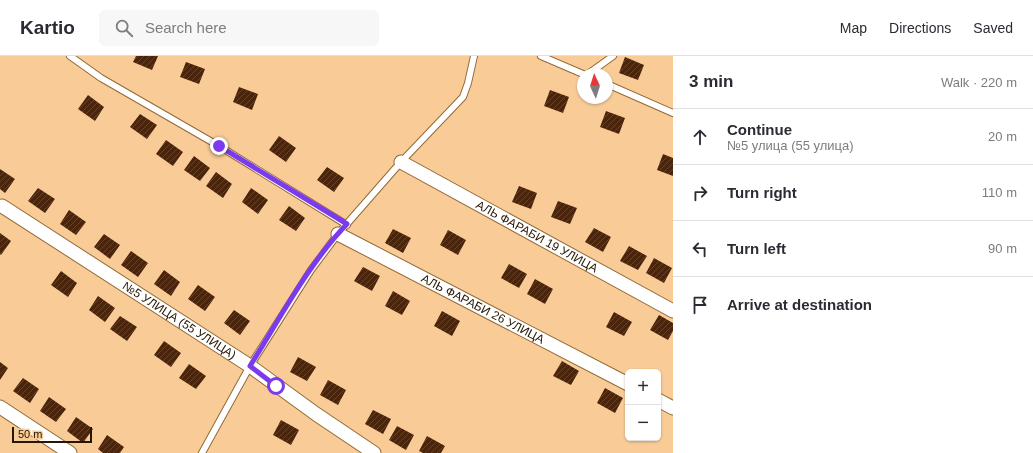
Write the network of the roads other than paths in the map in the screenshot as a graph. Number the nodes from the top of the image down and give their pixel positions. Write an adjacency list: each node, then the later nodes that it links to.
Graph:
1 (70, 56): 11 (lane)
2 (474, 56): 9 (lane)
3 (541, 56): 6 (lane)
4 (613, 56): 5 (lane)
5 (596, 68)
6 (577, 71)
7 (613, 87): 8 (lane)
8 (673, 113)
9 (401, 162): 11 (lane); 13 (street, АЛЬ ФАРАБИ 19 УЛИЦА)
10 (2, 206): 14 (street, №5 УЛИЦА (55 УЛИЦА))
11 (347, 224): 12 (lane)
12 (338, 234): 14 (lane); 15 (street, АЛЬ ФАРАБИ 26 УЛИЦА)
13 (673, 311)
14 (250, 366): 20 (lane); 21 (street, №5 УЛИЦА (55 УЛИЦА))
15 (625, 382)
16 (661, 402): 18 (street)
17 (0, 407): 19 (street)
18 (673, 408)
19 (70, 453)
20 (202, 453)
21 (374, 453)

